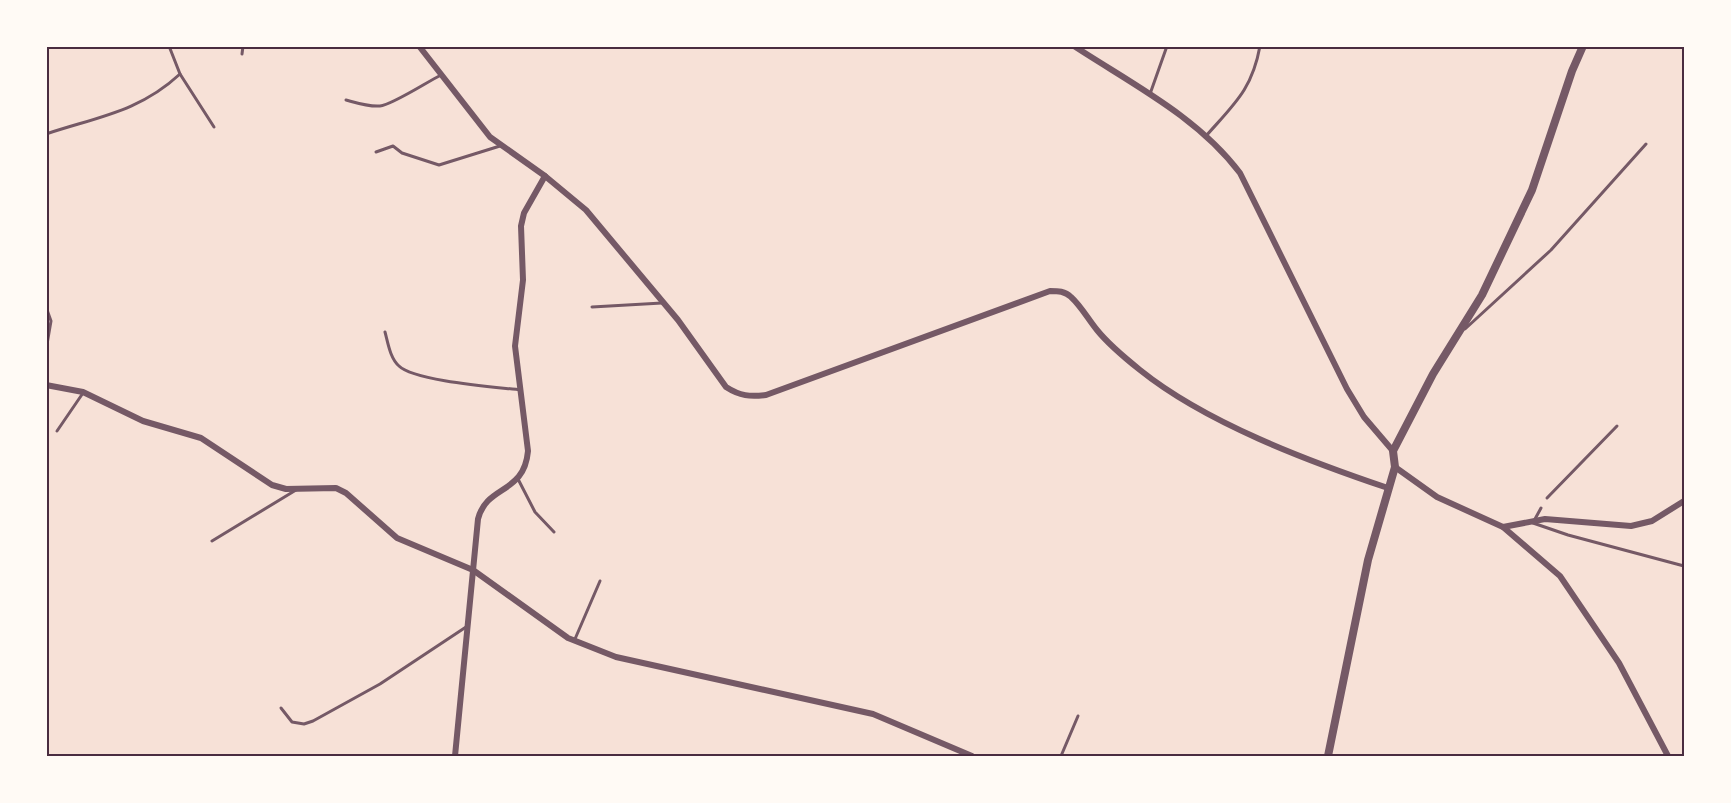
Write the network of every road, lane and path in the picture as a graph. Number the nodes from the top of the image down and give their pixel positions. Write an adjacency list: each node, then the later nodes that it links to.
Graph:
1 (169, 46): 10 (lane)
2 (243, 46): 9 (lane)
3 (419, 46): 11 (street)
4 (1074, 46): 8 (street)
5 (1167, 46): 12 (lane)
6 (1260, 46): 16 (lane)
7 (1583, 46): 25 (street)
8 (1083, 50): 12 (street)
9 (242, 54)
10 (180, 74): 14 (lane); 15 (lane)
11 (442, 75): 13 (lane); 18 (street)
12 (1150, 94): 16 (street)
13 (346, 100)
14 (214, 126)
15 (46, 134)
16 (1206, 136): 32 (street)
17 (1646, 144): 25 (lane)
18 (500, 146): 19 (lane); 20 (street)
19 (376, 152)
20 (545, 176): 21 (street); 28 (street)
21 (663, 303): 23 (lane); 35 (street)
22 (46, 307): 26 (lane)
23 (592, 307)
24 (385, 332): 28 (lane)
25 (1453, 340): 32 (street)
26 (46, 350)
27 (46, 385): 29 (street)
28 (521, 390): 34 (street)
29 (83, 393): 31 (lane); 36 (street)
30 (1617, 426): 37 (lane)
31 (57, 431)
32 (1393, 451): 33 (street)
33 (1395, 467): 35 (street); 41 (street)
34 (518, 479): 42 (lane); 45 (street)
35 (1388, 488): 54 (street)
36 (298, 489): 43 (lane); 45 (street)
37 (1547, 498)
38 (1684, 501): 40 (street)
39 (1541, 508): 40 (lane)
40 (1531, 520): 41 (street); 44 (lane)
41 (1503, 527): 55 (street)
42 (554, 532)
43 (212, 541)
44 (1684, 566)
45 (473, 570): 47 (street); 48 (street)
46 (600, 581): 48 (lane)
47 (467, 626): 49 (lane); 51 (street)
48 (575, 641): 52 (street)
49 (281, 708)
50 (1078, 716): 53 (lane)
51 (455, 756)
52 (972, 756)
53 (1061, 756)
54 (1328, 756)
55 (1668, 756)

